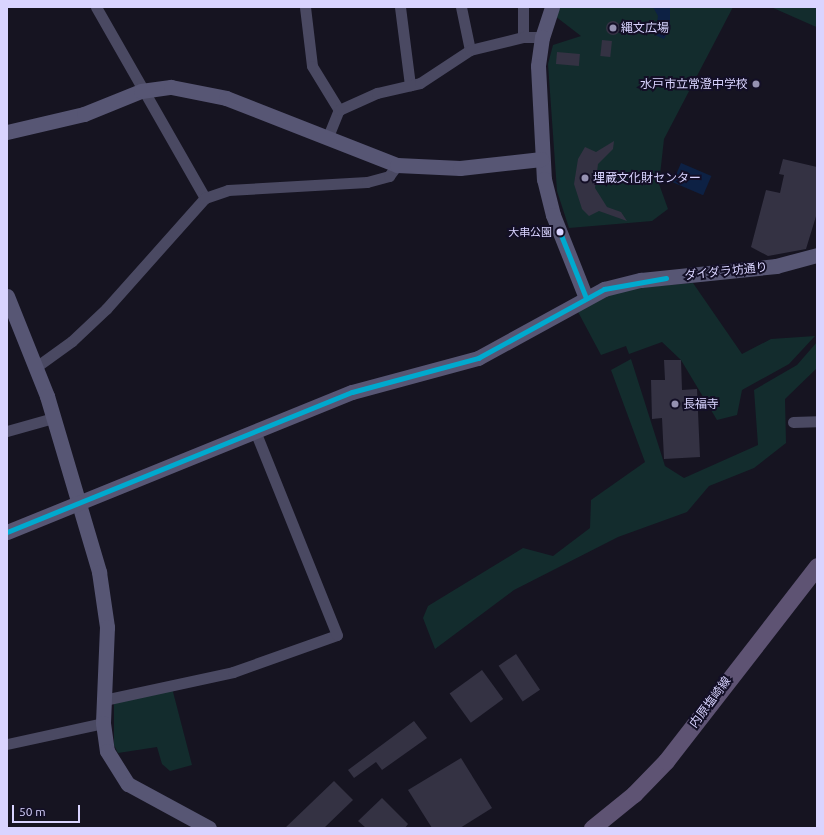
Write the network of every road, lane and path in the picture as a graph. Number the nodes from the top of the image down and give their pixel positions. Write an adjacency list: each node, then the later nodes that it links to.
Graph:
1 (96, 7): 11 (street)
2 (305, 7): 12 (street)
3 (400, 7): 10 (street)
4 (461, 7): 9 (street)
5 (523, 7): 7 (street)
6 (552, 7): 8 (street)
7 (523, 37): 8 (street); 9 (street)
8 (542, 37): 15 (street)
9 (470, 50): 10 (street)
10 (410, 85): 12 (street)
11 (141, 91): 13 (street); 14 (street); 17 (street)
12 (339, 110): 14 (street)
13 (7, 132)
14 (327, 140): 16 (street)
15 (542, 159): 16 (street); 20 (street)
16 (397, 165): 17 (street)
17 (205, 198): 21 (street)
18 (817, 255): 20 (street, ダイダラ坊通り)
19 (7, 296): 21 (street)
20 (586, 298): 26 (street, ダイダラ坊通り)
21 (36, 367): 22 (street)
22 (53, 418): 25 (street); 27 (street)
23 (817, 421): 24 (street)
24 (793, 422)
25 (7, 431)
26 (255, 431): 27 (street, ダイダラ坊通り); 30 (street)
27 (80, 503): 28 (street, ダイダラ坊通り); 30 (street)
28 (7, 532)
29 (817, 566): 34 (main road, 内原塩崎線)
30 (104, 700): 31 (street)
31 (103, 723): 32 (street); 33 (street)
32 (7, 744)
33 (210, 828)
34 (592, 828)

